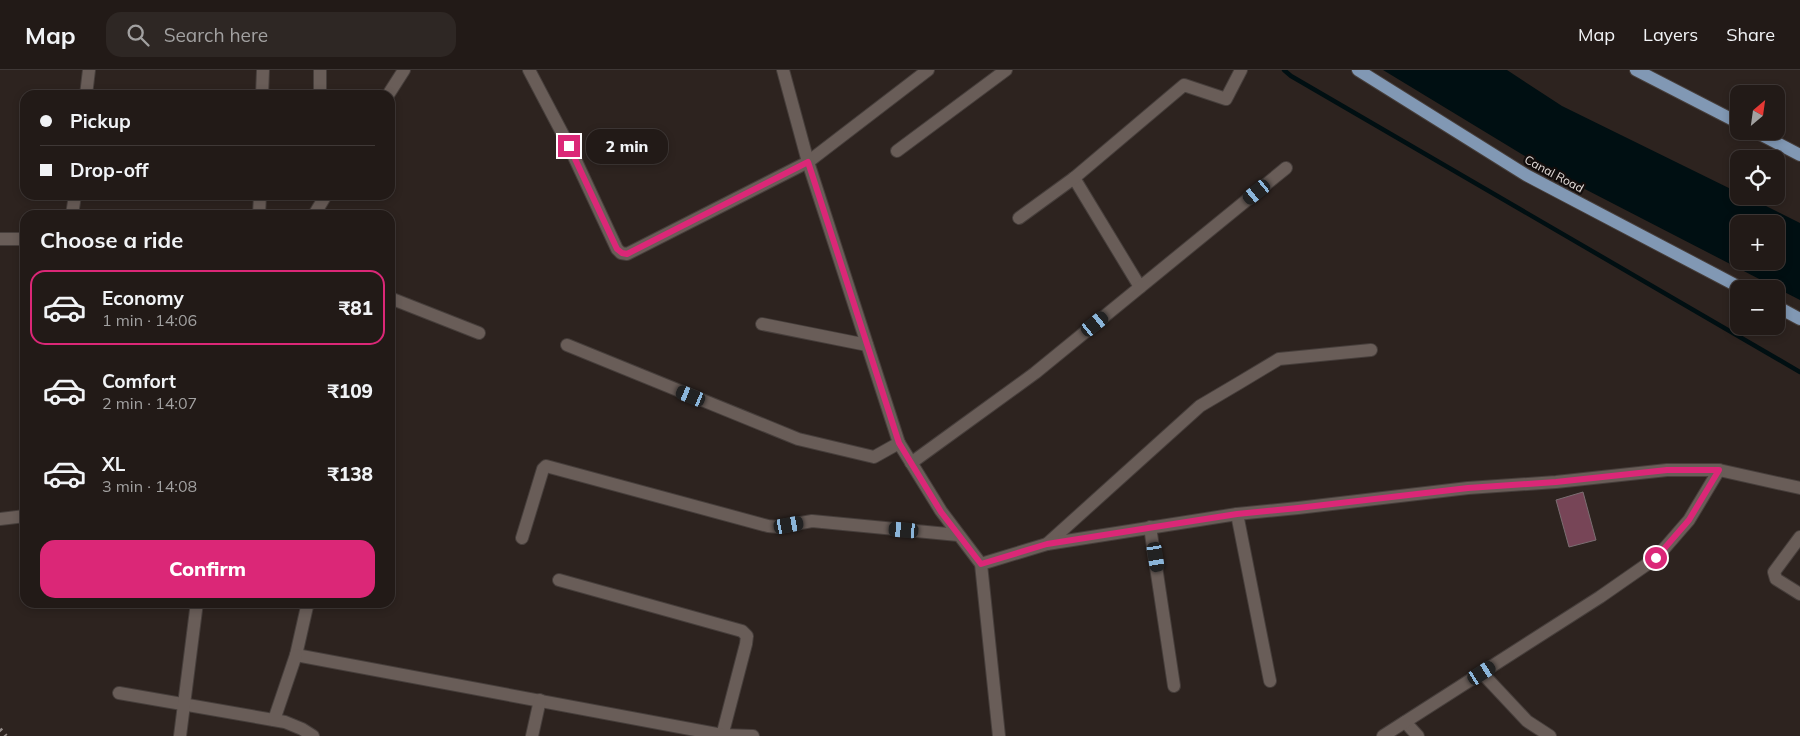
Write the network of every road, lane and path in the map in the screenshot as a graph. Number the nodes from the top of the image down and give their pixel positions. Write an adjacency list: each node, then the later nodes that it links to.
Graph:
1 (89, 70): 12 (street)
2 (263, 70): 13 (street)
3 (320, 70): 14 (street)
4 (404, 70): 15 (street)
5 (529, 70): 20 (street)
6 (782, 70): 20 (street)
7 (928, 70): 20 (street)
8 (1006, 70): 18 (street)
9 (1241, 70): 22 (street)
10 (1358, 70): 26 (main road, Canal Road)
11 (1636, 70): 16 (main road)
12 (87, 90)
13 (262, 90)
14 (320, 90)
15 (391, 90)
16 (1730, 118)
17 (1771, 140): 19 (main road)
18 (897, 151)
19 (1800, 155)
20 (808, 162): 34 (street)
21 (1286, 168): 27 (street)
22 (1074, 178): 23 (street); 27 (street)
23 (1019, 218)
24 (0, 239): 25 (street)
25 (20, 240)
26 (1730, 282)
27 (1140, 287): 37 (street)
28 (395, 300): 32 (street)
29 (1785, 310): 30 (main road)
30 (1800, 318)
31 (762, 324): 34 (street)
32 (479, 333)
33 (567, 345): 36 (street)
34 (867, 345): 36 (street)
35 (1371, 350): 47 (street)
36 (899, 443): 37 (street)
37 (911, 463): 44 (street)
38 (1719, 470): 39 (street); 40 (street); 54 (street)
39 (1800, 488)
40 (1237, 514): 43 (street); 55 (street)
41 (20, 517): 42 (street)
42 (0, 519)
43 (1150, 528): 47 (street); 56 (street)
44 (958, 535): 46 (street); 48 (street)
45 (1800, 537): 50 (street)
46 (522, 538)
47 (1047, 544): 48 (street)
48 (981, 564): 67 (street)
49 (559, 580): 62 (street)
50 (1800, 594)
51 (196, 608): 59 (street)
52 (307, 608): 53 (street)
53 (296, 655): 58 (street); 60 (street)
54 (1482, 673): 61 (street); 70 (street)
55 (1270, 681)
56 (1174, 686)
57 (119, 693): 59 (street)
58 (540, 700): 62 (street); 65 (street)
59 (184, 705): 60 (street); 63 (street)
60 (274, 720): 64 (street)
61 (1405, 722): 68 (street); 69 (street)
62 (722, 735): 66 (street)
63 (180, 736)
64 (313, 736)
65 (532, 736)
66 (754, 736)
67 (999, 736)
68 (1383, 736)
69 (1418, 736)
70 (1550, 736)

